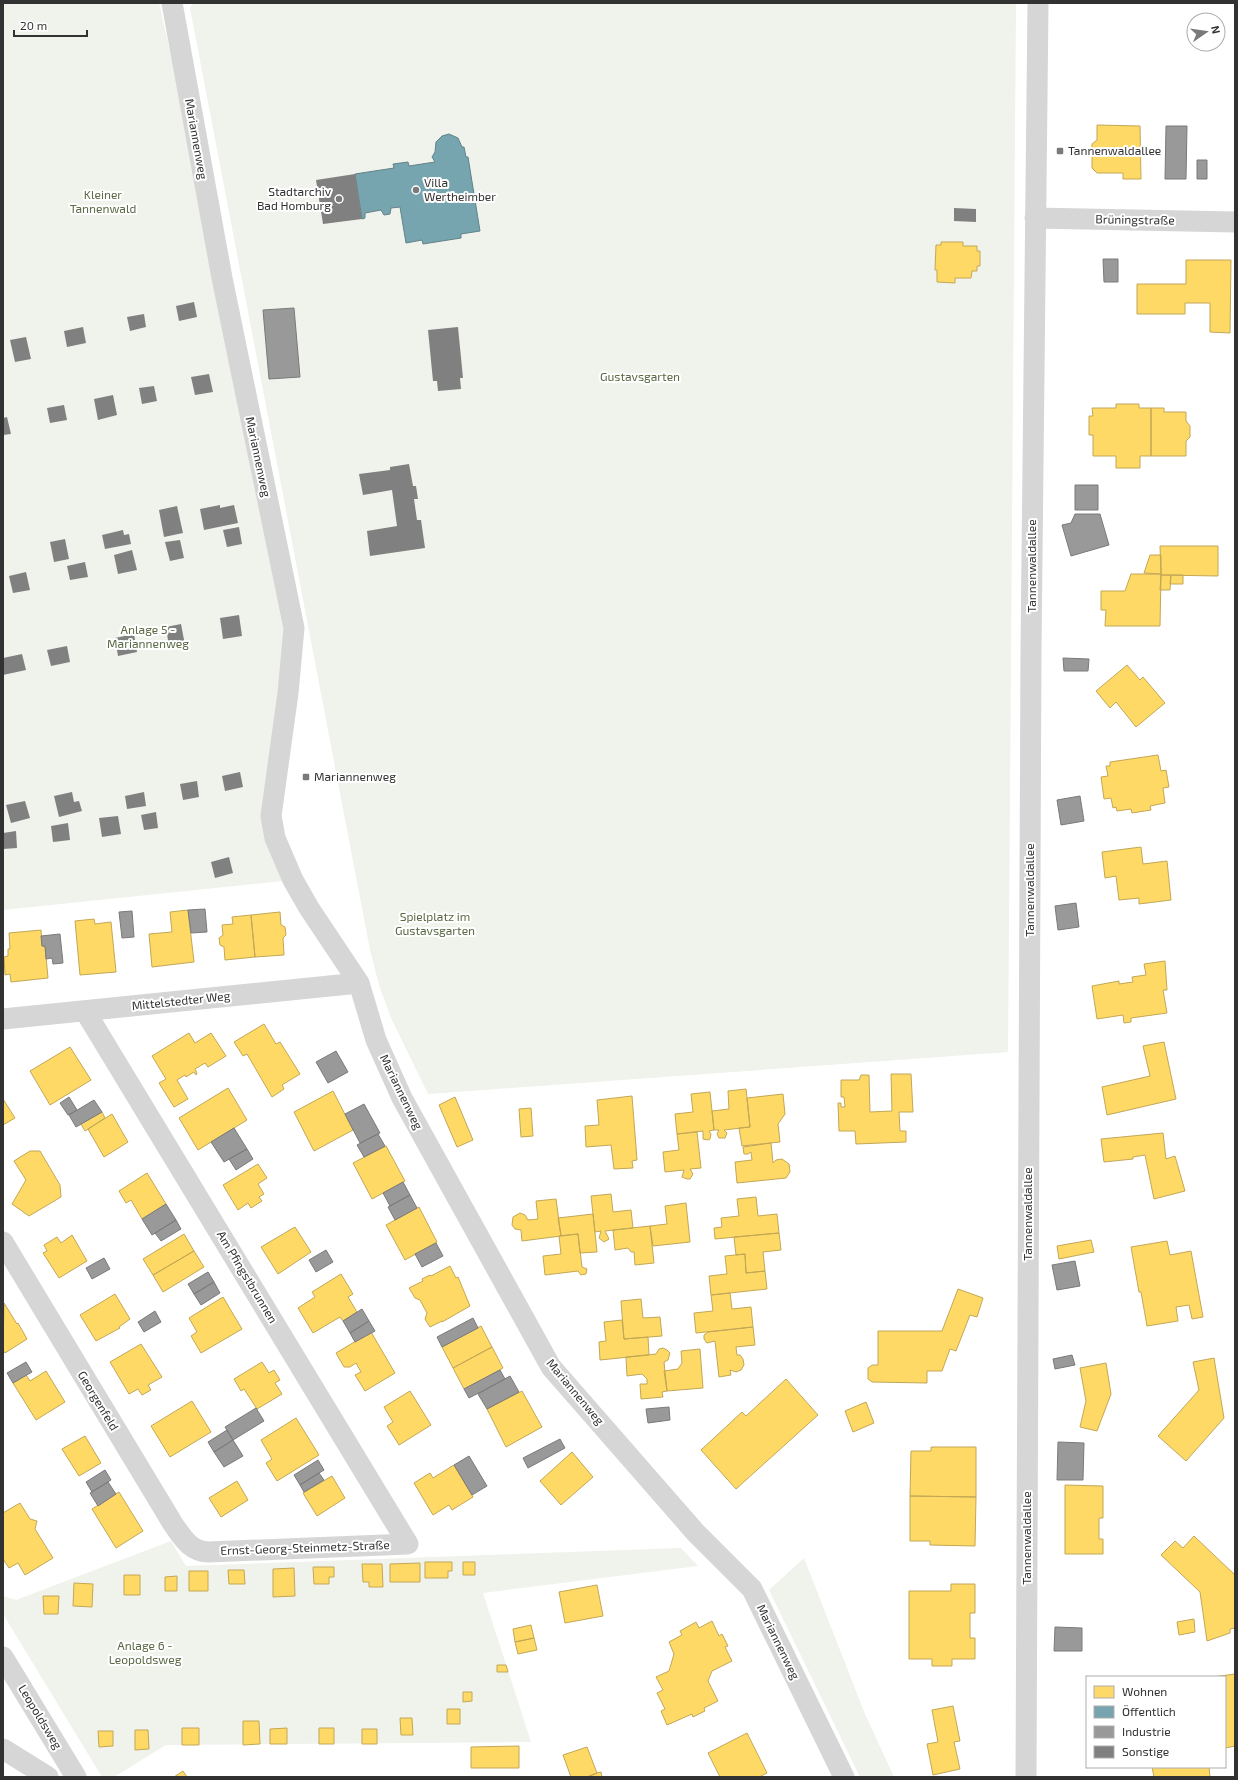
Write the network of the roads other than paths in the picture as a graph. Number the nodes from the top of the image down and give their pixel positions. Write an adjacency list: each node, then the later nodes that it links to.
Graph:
1 (172, 3): 5 (street, Mariannenweg)
2 (1038, 3): 3 (street, Tannenwaldallee)
3 (1035, 218): 4 (street, Brüningstraße); 16 (street, Tannenwaldallee)
4 (1235, 222)
5 (359, 983): 6 (street, Mittelstedter Weg); 15 (street, Mariannenweg)
6 (85, 1011): 7 (street, Mittelstedter Weg); 9 (street, Am Pfingstbrunnen)
7 (3, 1019)
8 (3, 1242): 10 (street, Georgenfeld)
9 (408, 1544): 10 (street, Ernst-Georg-Steinmetz-Straße)
10 (201, 1552)
11 (3, 1657): 14 (street, Leopoldsweg)
12 (3, 1748): 13 (street)
13 (41, 1776)
14 (76, 1777)
15 (844, 1777)
16 (1026, 1777)

